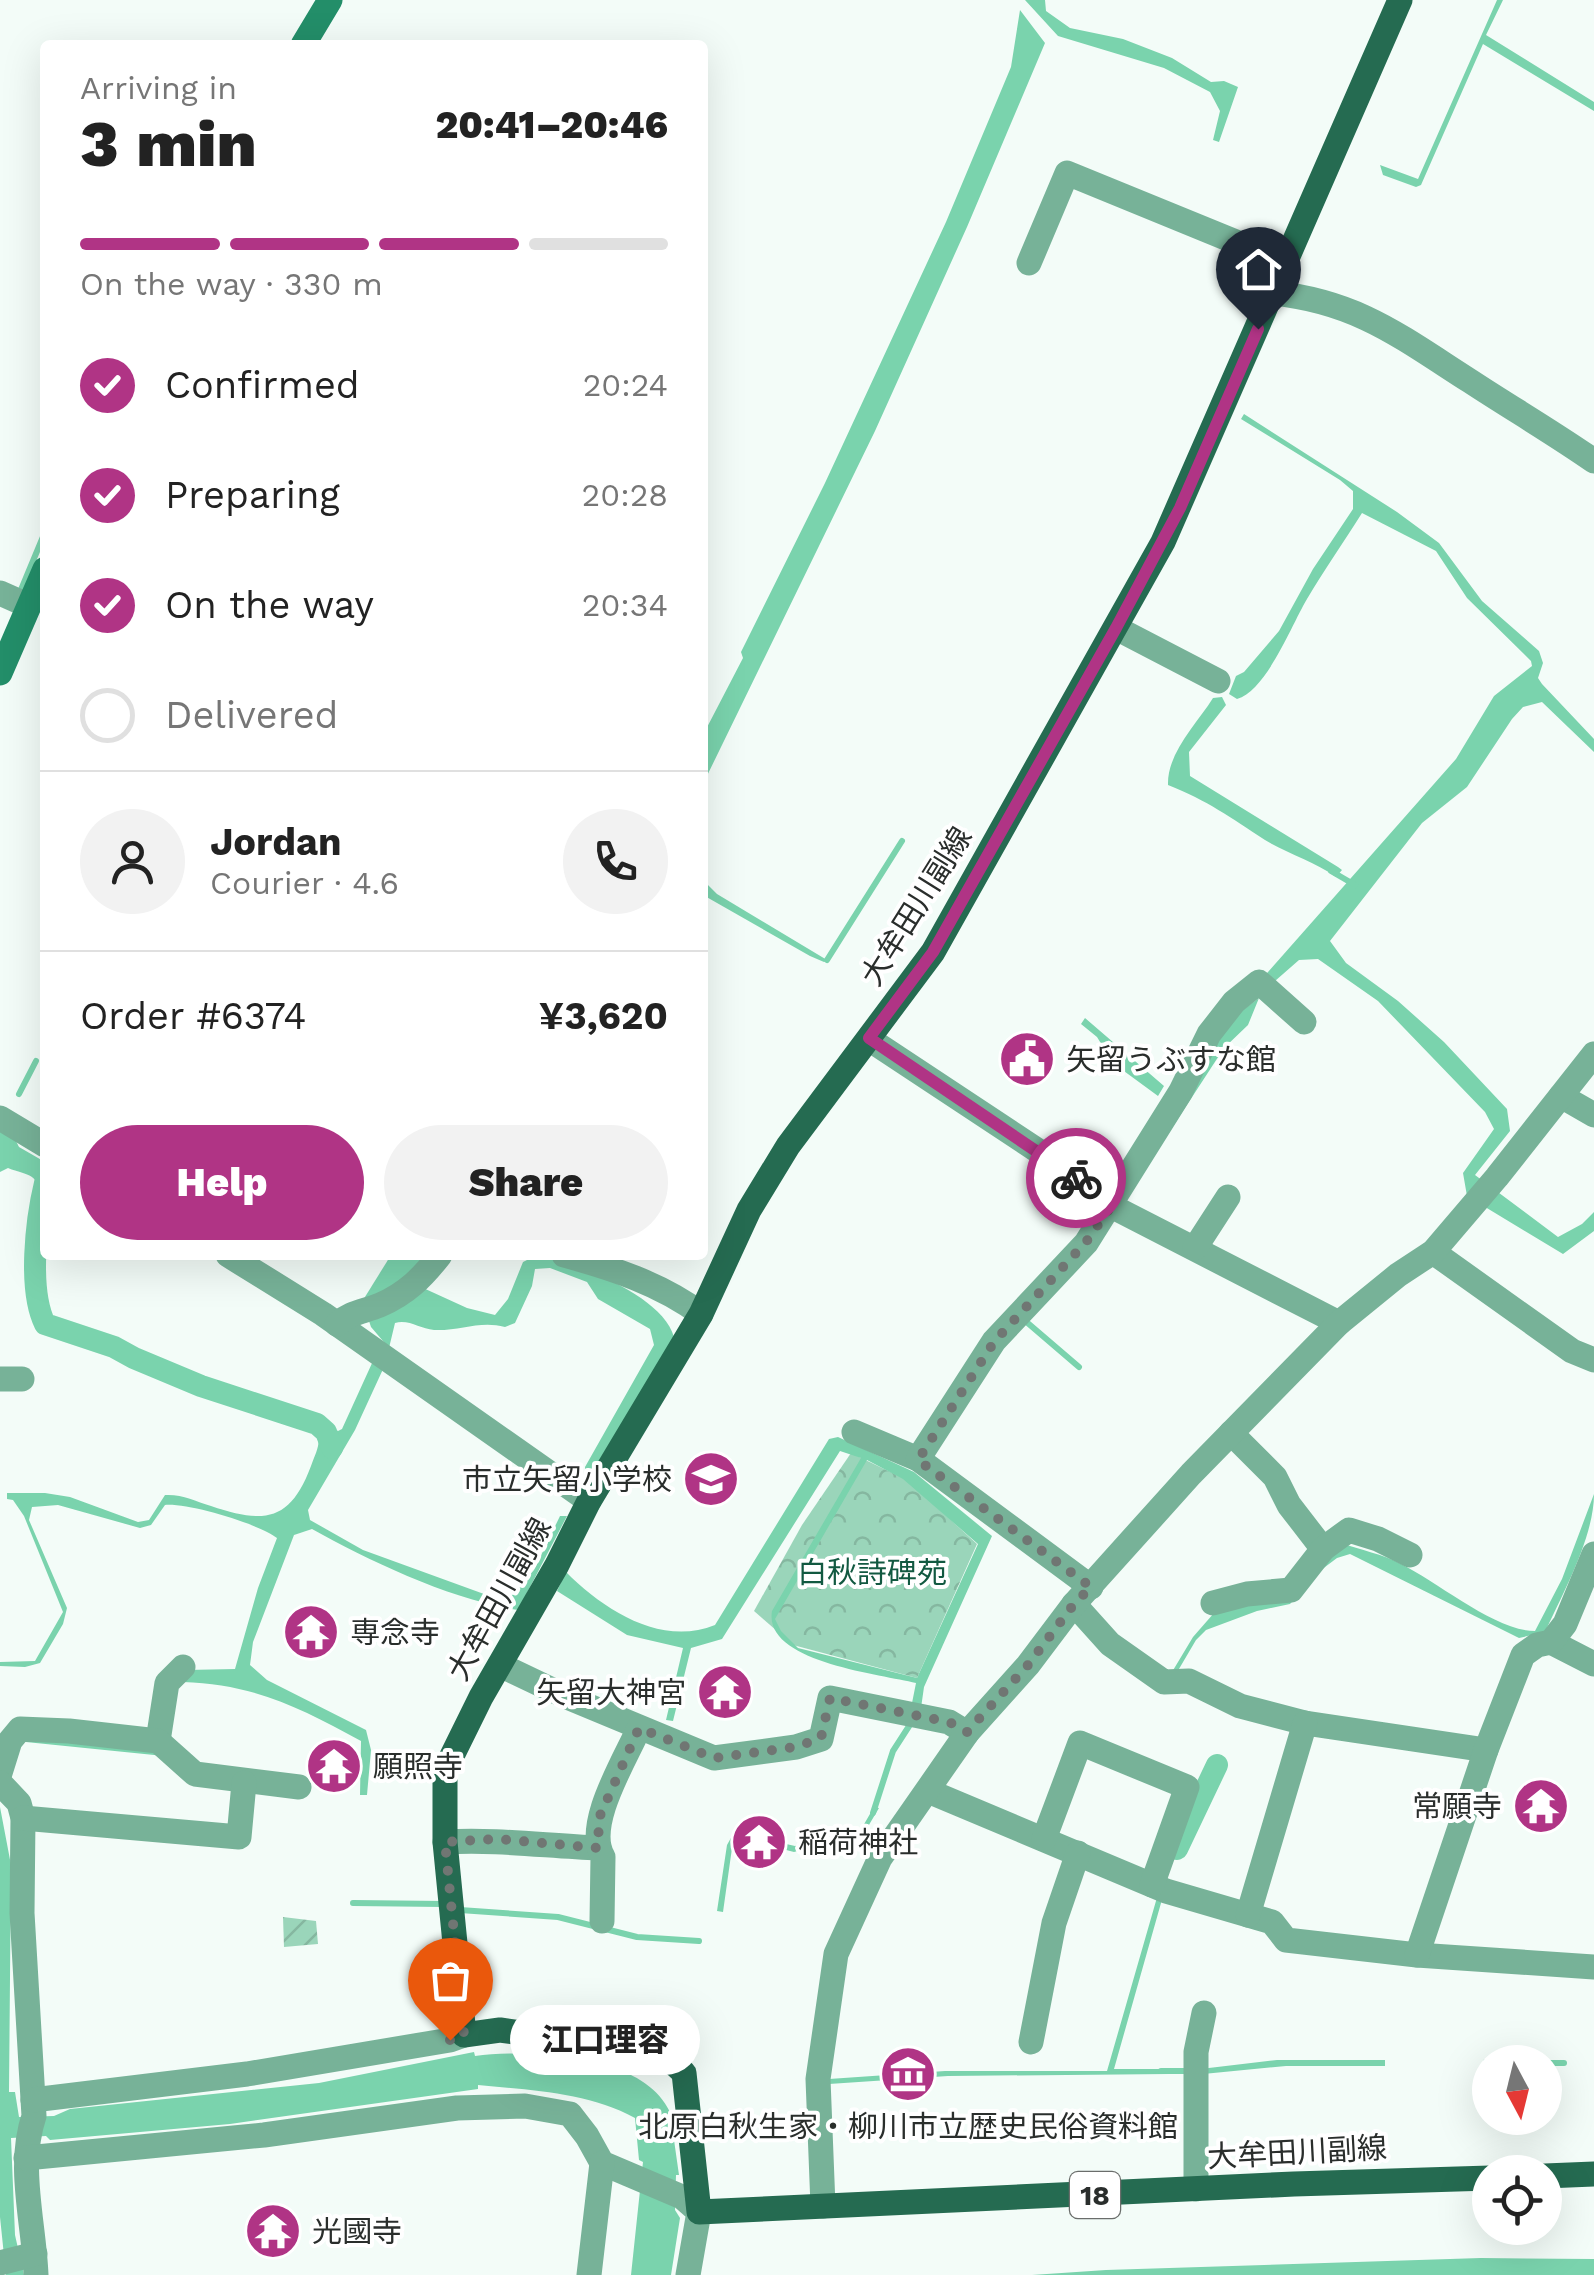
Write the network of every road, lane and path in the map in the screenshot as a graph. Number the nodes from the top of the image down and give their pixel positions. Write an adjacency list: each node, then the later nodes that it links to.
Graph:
1 (330, 0): 3 (street)
2 (1400, 0): 5 (main road, 大牟田川副線)
3 (306, 40)
4 (1030, 263): 5 (street)
5 (1286, 264): 6 (main road, 大牟田川副線)
6 (1274, 293): 7 (street); 11 (main road, 大牟田川副線)
7 (1594, 462)
8 (40, 580): 10 (street)
9 (0, 593): 10 (street)
10 (28, 605): 12 (street)
11 (1116, 628): 13 (street); 15 (main road, 大牟田川副線)
12 (0, 673)
13 (1218, 681)
14 (1304, 1022): 22 (street)
15 (869, 1038): 22 (street); 28 (main road, 大牟田川副線)
16 (1594, 1054): 17 (street)
17 (1561, 1096): 18 (street); 24 (street)
18 (1594, 1115)
19 (8, 1123): 20 (street)
20 (40, 1142)
21 (1228, 1197): 23 (street)
22 (1117, 1207): 23 (street); 34 (street)
23 (1195, 1248): 29 (street)
24 (1432, 1252): 29 (street); 31 (street)
25 (436, 1260): 30 (street)
26 (582, 1260): 28 (street)
27 (261, 1263): 30 (street)
28 (701, 1314): 35 (main road, 大牟田川副線)
29 (1339, 1323): 33 (street)
30 (337, 1324): 35 (street)
31 (1594, 1360)
32 (854, 1432): 34 (street)
33 (1231, 1433): 36 (street); 39 (street)
34 (926, 1465): 39 (street)
35 (589, 1500): 43 (main road, 大牟田川副線)
36 (1323, 1549): 38 (street); 40 (street)
37 (1594, 1554): 41 (street)
38 (1410, 1556)
39 (1082, 1596): 45 (street); 47 (street)
40 (1213, 1603)
41 (1551, 1642): 42 (street); 49 (street)
42 (1594, 1664)
43 (500, 1665): 46 (street); 57 (main road, 大牟田川副線)
44 (183, 1667): 48 (street)
45 (1305, 1723): 49 (street); 61 (street)
46 (639, 1728): 47 (street); 58 (street)
47 (967, 1732): 54 (street)
48 (162, 1744): 50 (street); 51 (street)
49 (1486, 1750): 63 (street)
50 (0, 1773)
51 (244, 1782): 53 (street); 55 (street)
52 (0, 1783): 55 (street)
53 (299, 1788)
54 (928, 1791): 56 (street); 75 (street)
55 (23, 1818): 68 (street)
56 (1044, 1839): 59 (street); 60 (street)
57 (445, 1842): 58 (street); 66 (main road, 大牟田川副線)
58 (598, 1848): 62 (street)
59 (1078, 1852): 60 (street); 67 (street)
60 (1159, 1888): 61 (street)
61 (1248, 1915): 63 (street)
62 (602, 1921)
63 (1417, 1955): 64 (street)
64 (1594, 1967)
65 (1204, 2013): 73 (street)
66 (464, 2035): 68 (street); 74 (main road)
67 (1031, 2042)
68 (30, 2128): 69 (street); 76 (street)
69 (602, 2164): 74 (street); 77 (street)
70 (1594, 2174): 71 (main road)
71 (1562, 2175)
72 (1472, 2179): 73 (main road, 大牟田川副線 / 18)
73 (1196, 2189): 75 (main road, 大牟田川副線 / 18)
74 (690, 2205): 75 (main road, 大牟田川副線 / 18); 78 (street)
75 (823, 2206)
76 (19, 2263)
77 (589, 2275)
78 (688, 2275)

